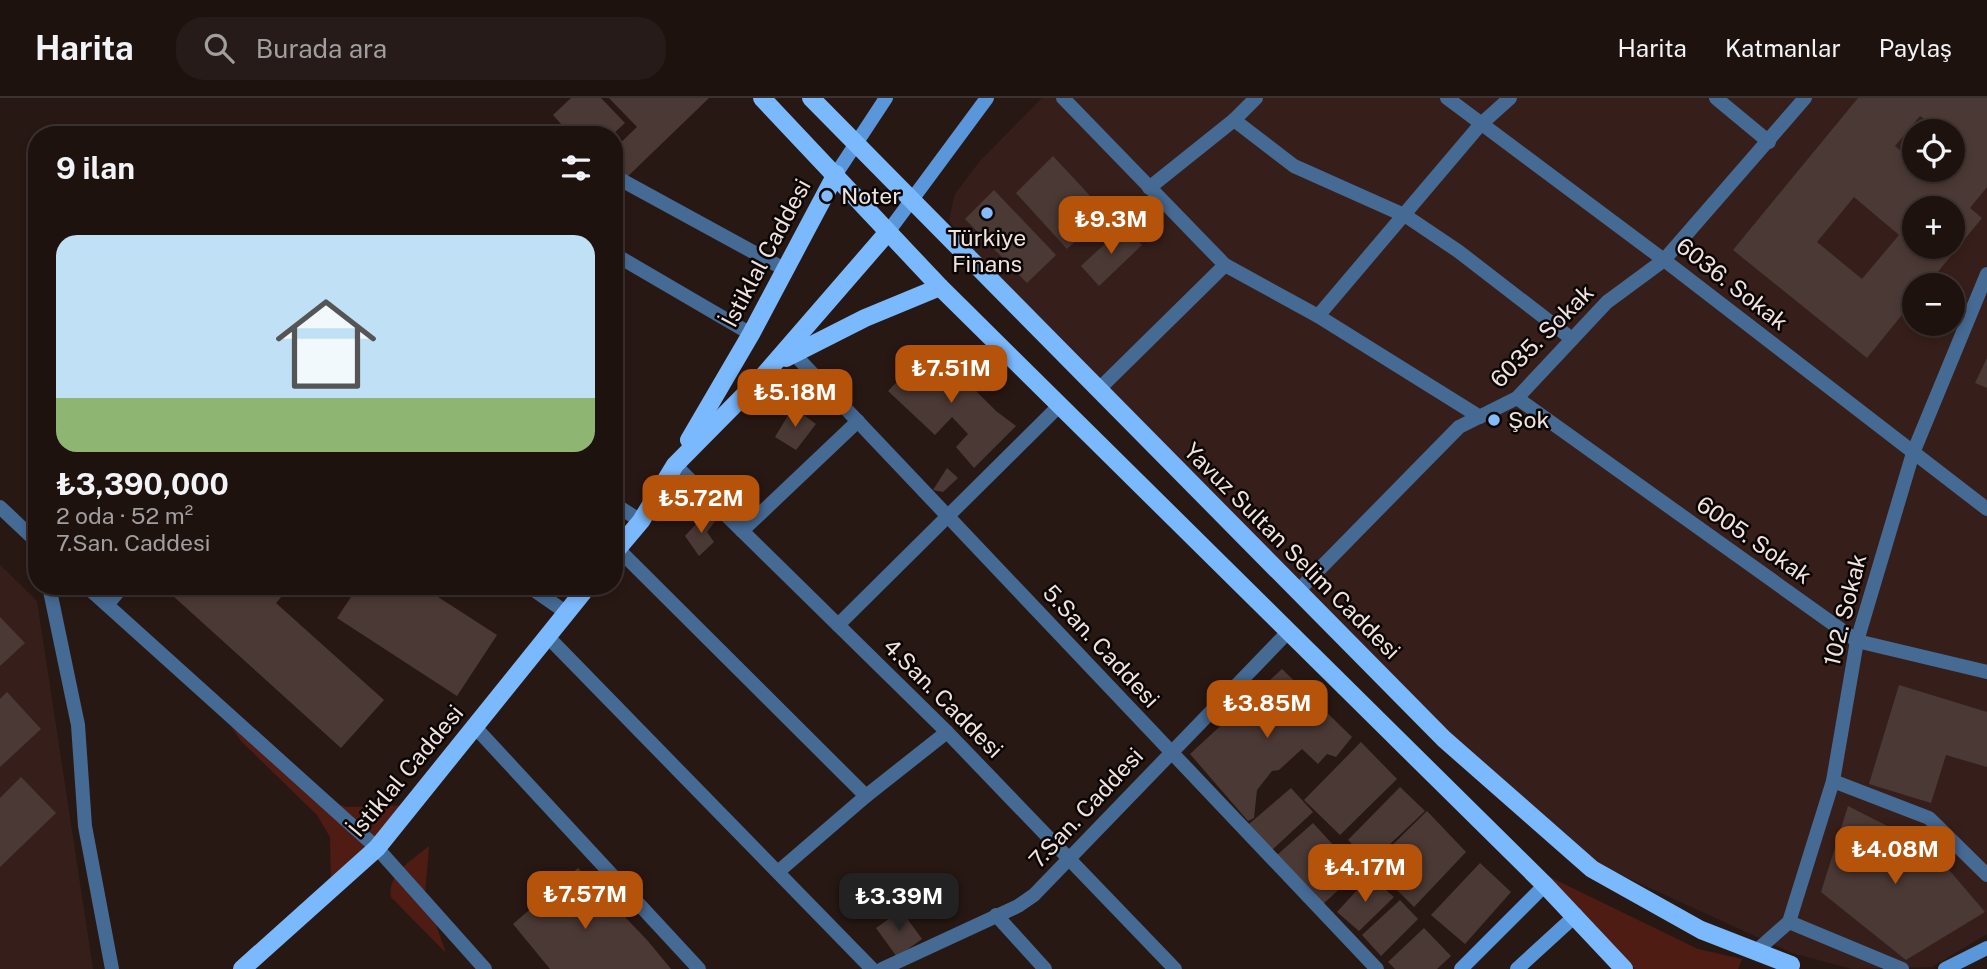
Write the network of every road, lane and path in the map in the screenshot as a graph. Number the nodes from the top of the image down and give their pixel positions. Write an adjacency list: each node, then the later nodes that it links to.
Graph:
1 (762, 98): 15 (main road)
2 (811, 98): 14 (main road, Yavuz Sultan Selim Caddesi)
3 (886, 98): 14 (street)
4 (987, 98): 18 (street)
5 (1063, 98): 17 (street)
6 (1256, 98): 11 (street)
7 (1447, 98): 12 (street, 6036. Sokak)
8 (1510, 98): 12 (street)
9 (1716, 98): 13 (street)
10 (1805, 98): 13 (street, 6035. Sokak)
11 (1234, 120): 17 (street); 19 (street)
12 (1480, 125): 19 (street); 22 (street, 6036. Sokak)
13 (1769, 142): 22 (street, 6035. Sokak)
14 (855, 144): 15 (street); 18 (main road, Yavuz Sultan Selim Caddesi)
15 (836, 174): 20 (main road); 24 (main road, İstiklal Caddesi)
16 (623, 181): 24 (street)
17 (1149, 188): 23 (street)
18 (909, 200): 20 (street); 32 (main road, Yavuz Sultan Selim Caddesi)
19 (1406, 216): 27 (street); 29 (street)
20 (888, 232): 26 (main road); 31 (main road, İstiklal Caddesi)
21 (623, 259): 28 (street)
22 (1664, 260): 29 (street, 6035. Sokak); 37 (street, 6036. Sokak)
23 (1225, 265): 27 (street); 32 (street)
24 (786, 270): 28 (main road, İstiklal Caddesi)
25 (1987, 274): 37 (street, 102. Sokak)
26 (940, 287): 30 (main road, İstiklal Caddesi); 34 (main road)
27 (1318, 316): 35 (street)
28 (751, 334): 38 (main road, İstiklal Caddesi)
29 (1572, 339): 33 (street, 6035. Sokak)
30 (793, 353): 31 (main road, İstiklal Caddesi); 36 (street, 5.San. Caddesi)
31 (764, 375): 38 (main road, İstiklal Caddesi)
32 (1098, 390): 48 (main road, Yavuz Sultan Selim Caddesi)
33 (1517, 398): 35 (street, 6035. Sokak); 59 (street, 6005. Sokak)
34 (1059, 405): 42 (street); 57 (main road)
35 (1480, 417): 48 (street, 6035. Sokak)
36 (858, 421): 42 (street, 5.San. Caddesi); 44 (street)
37 (1913, 453): 40 (street, 6036. Sokak); 59 (street, 102. Sokak)
38 (675, 465): 43 (main road, İstiklal Caddesi); 44 (street, 4.San. Caddesi)
39 (0, 508): 45 (street)
40 (1987, 509)
41 (623, 510): 43 (street)
42 (947, 516): 56 (street); 63 (street, 5.San. Caddesi)
43 (641, 521): 46 (main road, İstiklal Caddesi)
44 (741, 531): 56 (street, 4.San. Caddesi)
45 (28, 534)
46 (623, 542)
47 (623, 557): 65 (street)
48 (1298, 592): 75 (main road, Yavuz Sultan Selim Caddesi)
49 (50, 595): 77 (street)
50 (96, 595): 54 (street)
51 (115, 595): 54 (street)
52 (541, 595): 55 (street)
53 (581, 595): 55 (main road, İstiklal Caddesi)
54 (107, 604): 66 (street)
55 (567, 613): 58 (main road, İstiklal Caddesi)
56 (838, 625): 62 (street, 4.San. Caddesi)
57 (1289, 631): 63 (street, 7.San. Caddesi); 70 (main road)
58 (548, 637): 61 (main road, İstiklal Caddesi); 68 (street)
59 (1857, 641): 60 (street, 6005. Sokak); 64 (street, 102. Sokak)
60 (1987, 672)
61 (475, 727): 66 (main road, İstiklal Caddesi); 80 (street)
62 (947, 732): 65 (street); 67 (street, 4.San. Caddesi)
63 (1171, 752): 67 (street, 7.San. Caddesi); 85 (street, 5.San. Caddesi)
64 (1833, 780): 69 (street); 73 (street, 102. Sokak)
65 (866, 796): 68 (street)
66 (377, 848): 78 (main road, İstiklal Caddesi); 79 (street)
67 (1068, 859): 71 (street, 7.San. Caddesi); 84 (street, 4.San. Caddesi)
68 (779, 872): 81 (street)
69 (1987, 875)
70 (1545, 885): 72 (main road); 86 (street)
71 (996, 915): 82 (street, 7.San. Caddesi); 83 (street)
72 (1576, 915): 87 (street); 88 (main road)
73 (1789, 922): 75 (street); 90 (street)
74 (1987, 948): 91 (street)
75 (1755, 952): 76 (main road, Yavuz Sultan Selim Caddesi)
76 (1799, 967): 89 (main road, Yavuz Sultan Selim Caddesi)
77 (112, 969)
78 (242, 969)
79 (485, 969)
80 (699, 969)
81 (872, 969)
82 (881, 969)
83 (1045, 969)
84 (1174, 969)
85 (1377, 969)
86 (1461, 969)
87 (1517, 969)
88 (1624, 969)
89 (1763, 969)
90 (1902, 969)
91 (1945, 969)

